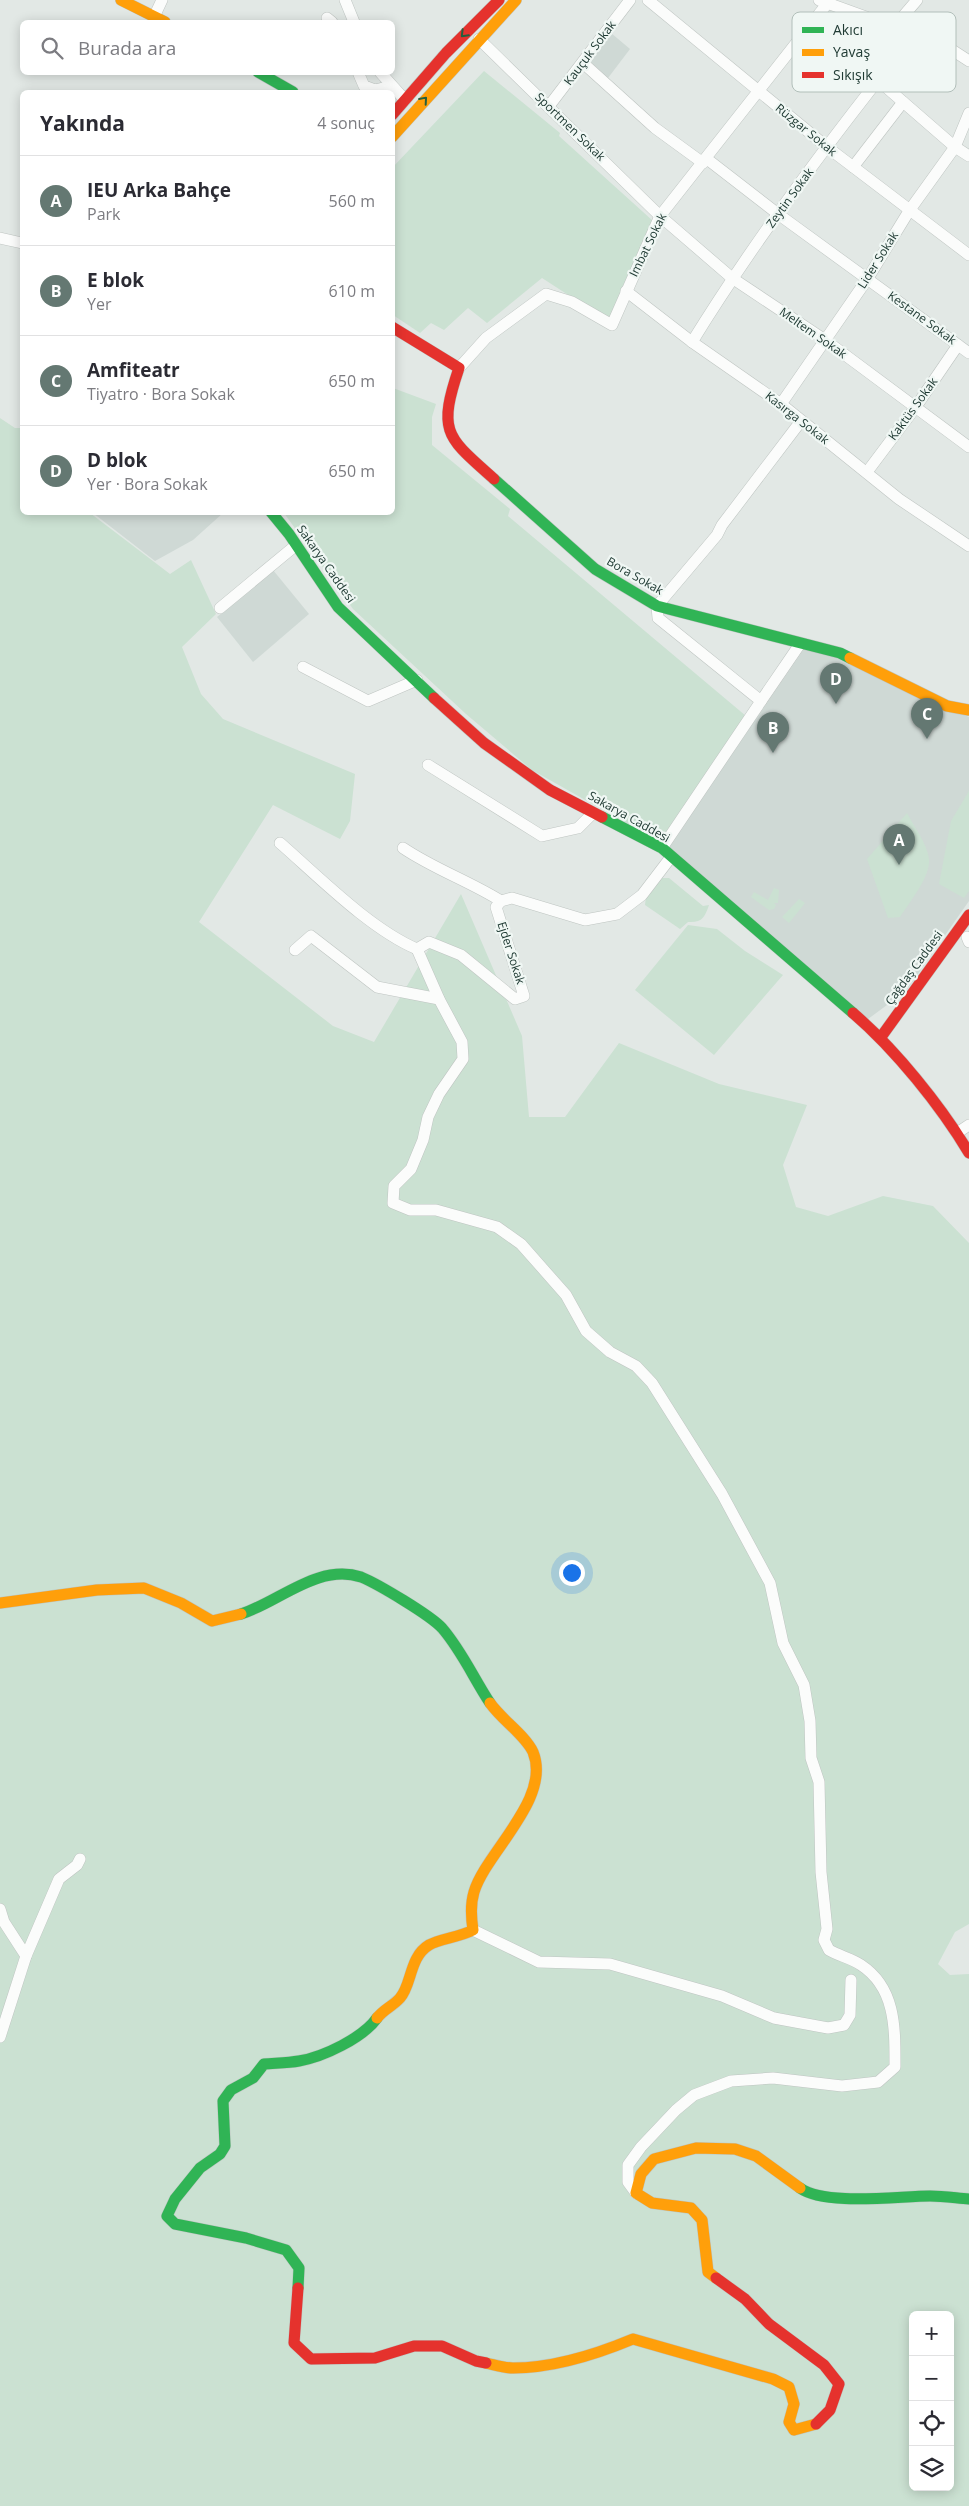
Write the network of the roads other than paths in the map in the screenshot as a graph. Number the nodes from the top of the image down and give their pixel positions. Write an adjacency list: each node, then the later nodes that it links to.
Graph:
1 (121, 0): 13 (street)
2 (162, 0): 13 (street)
3 (345, 0): 15 (street)
4 (499, 0): 31 (street, one-way to 31)
5 (516, 0): 16 (street)
6 (630, 0): 20 (street, Kauçuk Sokak)
7 (648, 0): 28 (street, Rüzgar Sokak)
8 (917, 0): 12 (street)
9 (825, 1): 10 (street, Imbat Sokak); 11 (street)
10 (818, 12)
11 (853, 12)
12 (907, 12)
13 (154, 17): 14 (street)
14 (161, 20)
15 (353, 20)
16 (479, 39): 33 (street, Sportmen Sokak); 36 (street, one-way to 16)
17 (792, 47): 28 (street, Imbat Sokak)
18 (956, 53): 19 (street)
19 (969, 61)
20 (582, 63): 33 (street, Kauçuk Sokak); 40 (street, Kestane Sokak)
21 (263, 75): 25 (street)
22 (359, 75): 27 (street)
23 (382, 75): 24 (street)
24 (391, 86): 26 (street); 31 (street)
25 (290, 90)
26 (375, 90)
27 (375, 90)
28 (758, 91): 37 (street, Rüzgar Sokak); 40 (street, Imbat Sokak)
29 (869, 92): 37 (street, Zeytin Sokak)
30 (892, 92): 32 (street)
31 (405, 100): 34 (street)
32 (903, 102): 38 (street); 41 (street)
33 (549, 106): 44 (street, Sportmen Sokak)
34 (395, 111)
35 (969, 114): 38 (street, Lider Sokak)
36 (395, 134)
37 (827, 147): 41 (street, Rüzgar Sokak); 43 (street, Zeytin Sokak)
38 (955, 147): 39 (street); 42 (street, Lider Sokak)
39 (969, 156)
40 (705, 161): 43 (street, Kestane Sokak); 44 (street, Imbat Sokak)
41 (853, 167): 42 (street, Rüzgar Sokak)
42 (909, 211): 47 (street, Rüzgar Sokak); 49 (street, Lider Sokak)
43 (778, 214): 48 (street, Zeytin Sokak); 49 (street, Kestane Sokak)
44 (660, 216): 48 (street, Meltem Sokak); 50 (street, Imbat Sokak)
45 (0, 238): 46 (street)
46 (20, 243)
47 (969, 254)
48 (732, 278): 52 (street, Meltem Sokak); 53 (street, Zeytin Sokak)
49 (868, 278): 52 (street, Lider Sokak); 54 (street, Kestane Sokak)
50 (626, 291): 53 (street, Kasırga Sokak); 56 (street, Imbat Sokak)
51 (395, 330): 56 (street)
52 (825, 340): 57 (street, Lider Sokak); 58 (street, Meltem Sokak)
53 (692, 342): 57 (street, Kasırga Sokak)
54 (958, 345): 55 (street, Kestane Sokak); 58 (street, Kaktüs Sokak)
55 (969, 353)
56 (459, 368): 65 (street, Bora Sokak)
57 (781, 404): 59 (street, Kasırga Sokak)
58 (915, 408): 60 (street, Meltem Sokak); 61 (street, Kaktüs Sokak)
59 (801, 421): 61 (street, Kasırga Sokak); 65 (street)
60 (969, 446)
61 (866, 472): 64 (street, Kasırga Sokak)
62 (274, 515): 63 (street, Sakarya Caddesi)
63 (295, 546): 66 (street); 69 (street, Sakarya Caddesi)
64 (969, 546)
65 (657, 606): 67 (street, Bora Sokak); 70 (street)
66 (220, 608)
67 (800, 644): 70 (street); 71 (street, Bora Sokak)
68 (303, 667): 69 (street)
69 (417, 680): 73 (street, Sakarya Caddesi)
70 (761, 701): 76 (street)
71 (969, 710)
72 (428, 766): 73 (street)
73 (593, 813): 76 (street, Sakarya Caddesi)
74 (280, 843): 80 (street)
75 (403, 848): 78 (street)
76 (662, 848): 77 (street, Sakarya Caddesi)
77 (672, 857): 78 (street); 83 (street, Sakarya Caddesi)
78 (501, 901): 80 (street, Ejder Sokak)
79 (969, 915): 83 (street, Çağdaş Caddesi)
80 (417, 949): 82 (street)
81 (295, 950): 82 (street)
82 (439, 999): 94 (street)
83 (881, 1038): 85 (street, Sakarya Caddesi)
84 (969, 1125): 85 (street)
85 (957, 1133): 86 (street, Sakarya Caddesi)
86 (969, 1153)
87 (0, 1603): 90 (street)
88 (80, 1859): 91 (street)
89 (0, 1909): 91 (street)
90 (472, 1930): 92 (street); 94 (street)
91 (26, 1956): 93 (street)
92 (851, 1980)
93 (0, 2038)
94 (636, 2193): 95 (street)
95 (969, 2199)

